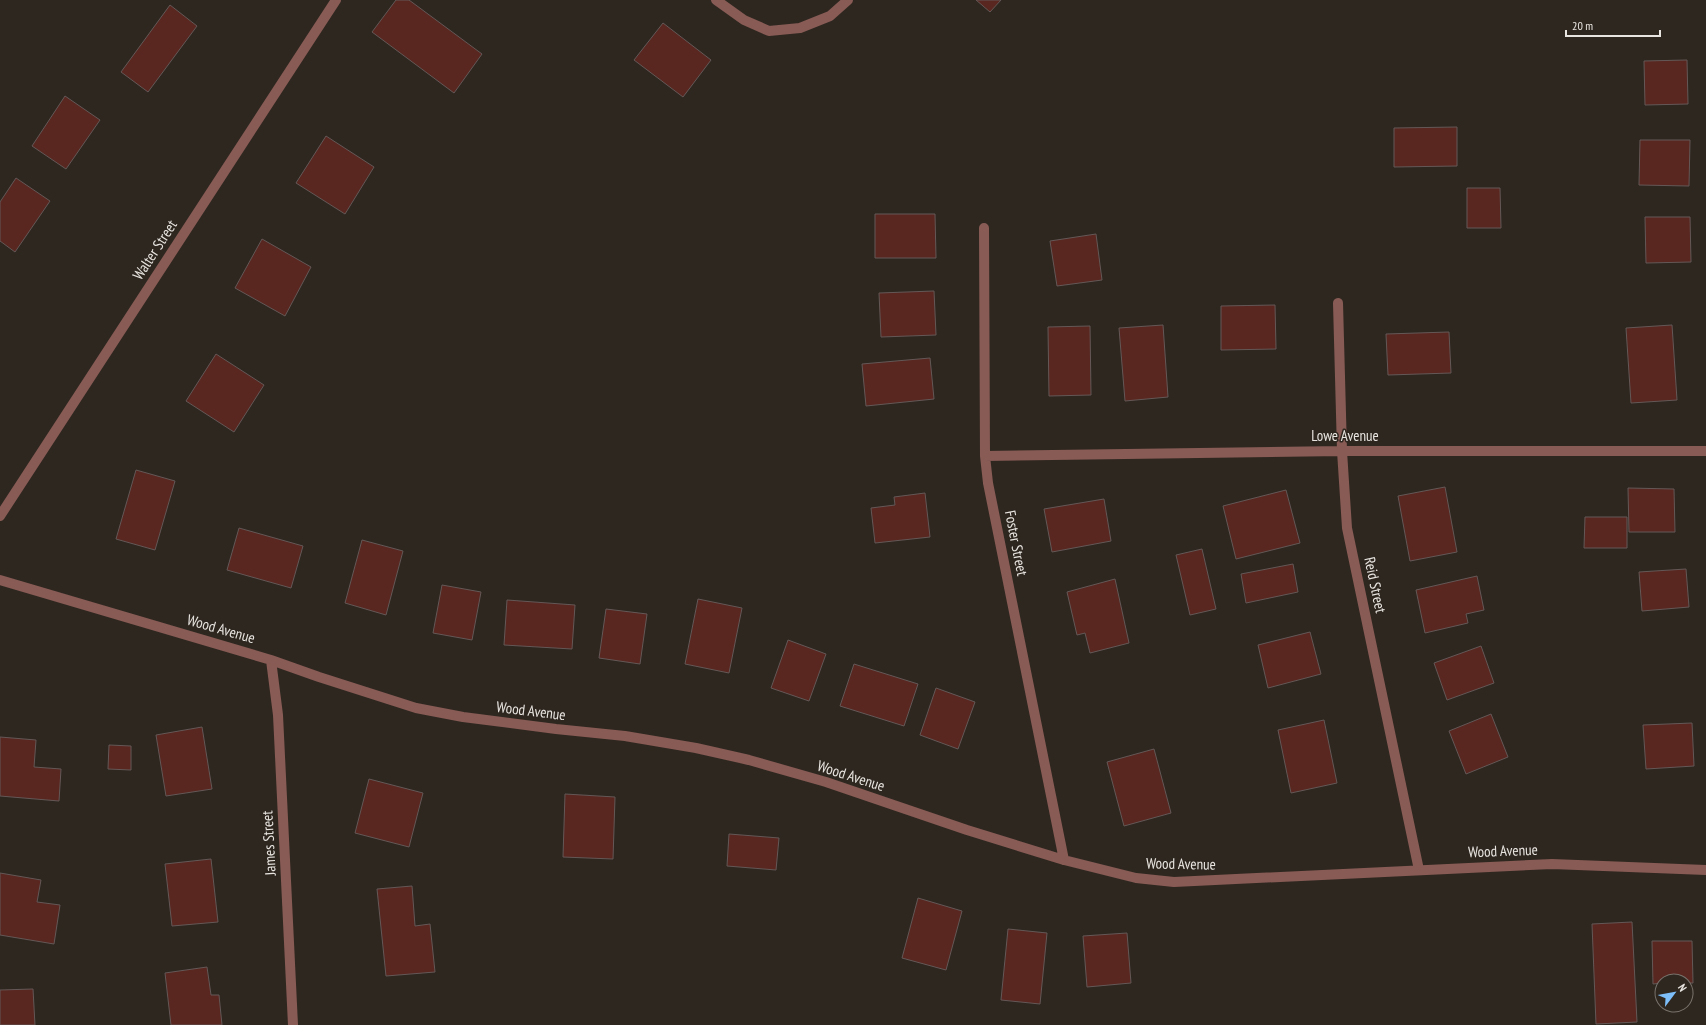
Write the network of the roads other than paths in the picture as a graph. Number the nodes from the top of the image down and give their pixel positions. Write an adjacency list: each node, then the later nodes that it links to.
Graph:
1 (336, 0): 9 (street, Walter Street)
2 (716, 0): 3 (street)
3 (848, 0)
4 (984, 228): 8 (street, Foster Street)
5 (1338, 303): 6 (street, Reid Street)
6 (1342, 451): 7 (street, Lowe Avenue); 8 (street, Lowe Avenue); 13 (street, Reid Street)
7 (1706, 451)
8 (985, 456): 12 (street, Foster Street)
9 (0, 516)
10 (0, 580): 11 (street, Wood Avenue)
11 (271, 660): 12 (street, Wood Avenue); 15 (street, James Street)
12 (1064, 860): 13 (street, Wood Avenue)
13 (1418, 870): 14 (street, Wood Avenue)
14 (1706, 870)
15 (293, 1025)

